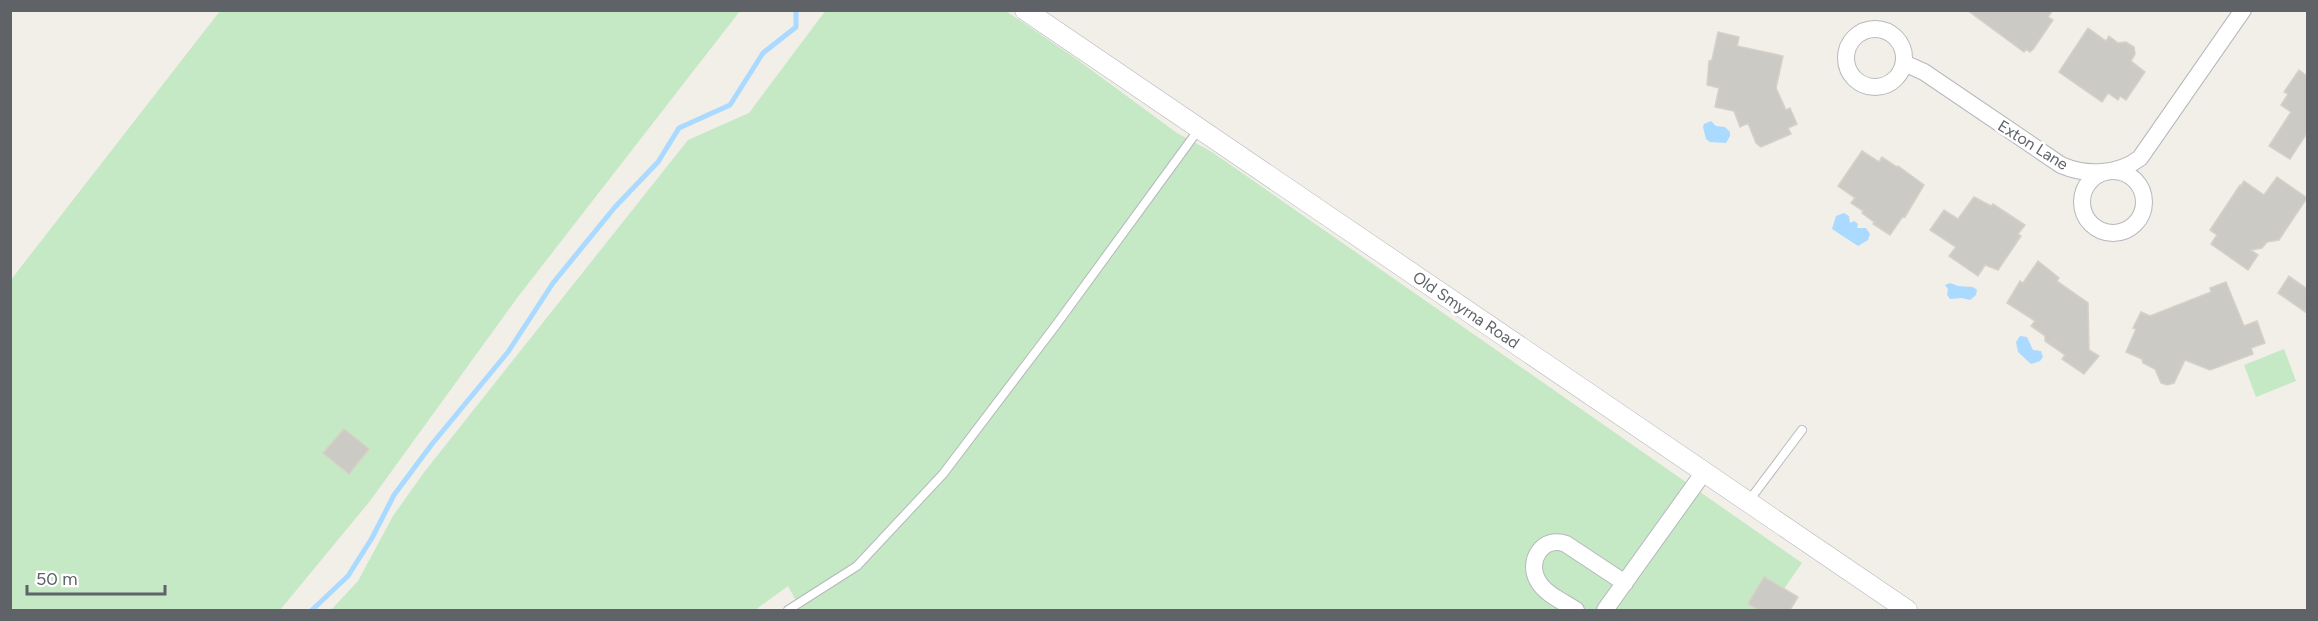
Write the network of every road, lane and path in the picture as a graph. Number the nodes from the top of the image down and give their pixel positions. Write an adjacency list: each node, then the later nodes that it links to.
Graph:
1 (1025, 10): 4 (street, Old Smyrna Road)
2 (2243, 10): 3 (street, Exton Lane)
3 (1904, 63)
4 (1199, 129): 6 (street, Old Smyrna Road); 9 (lane)
5 (1802, 430): 7 (lane)
6 (1704, 472): 7 (street, Old Smyrna Road); 8 (street)
7 (1748, 502): 12 (street, Old Smyrna Road)
8 (1625, 583): 10 (street); 11 (street)
9 (788, 610)
10 (1576, 610)
11 (1605, 610)
12 (1907, 610)

